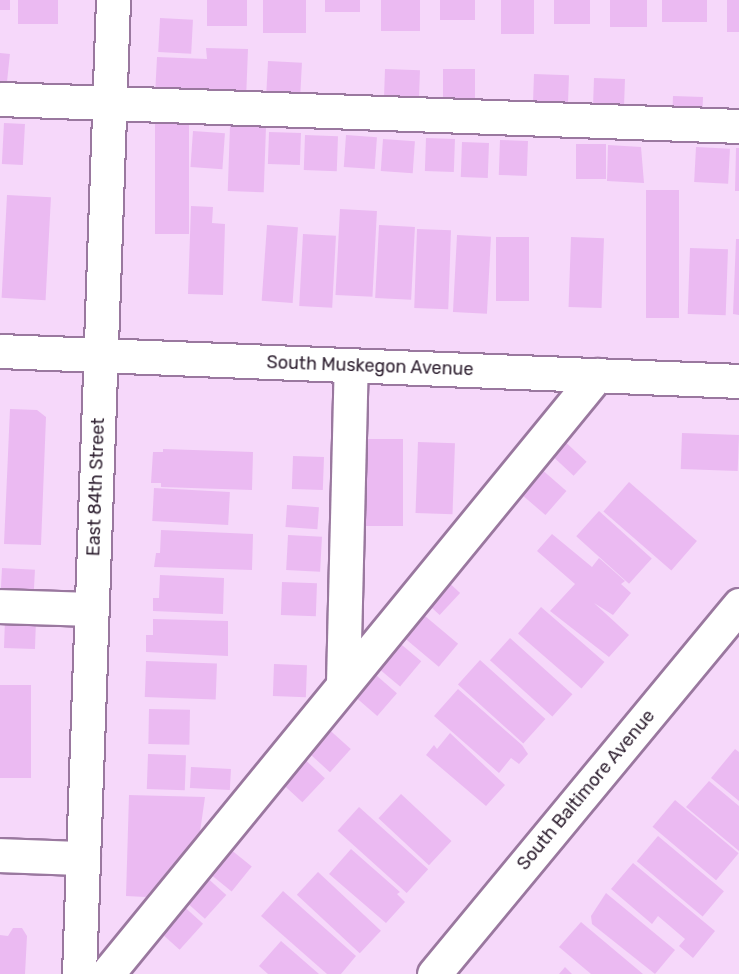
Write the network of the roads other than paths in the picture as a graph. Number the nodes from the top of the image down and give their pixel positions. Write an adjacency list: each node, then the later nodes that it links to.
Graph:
1 (113, 0): 3 (street, East 84th Street)
2 (0, 99): 3 (street)
3 (109, 102): 4 (street); 6 (street, East 84th Street)
4 (739, 126)
5 (0, 351): 6 (street, South Muskegon Avenue)
6 (100, 356): 7 (street, South Muskegon Avenue); 12 (street, East 84th Street)
7 (351, 365): 8 (street, South Muskegon Avenue); 13 (street)
8 (597, 375): 9 (street, South Muskegon Avenue); 13 (street)
9 (739, 381)
10 (739, 605): 18 (street, South Baltimore Avenue)
11 (0, 606): 12 (street)
12 (91, 609): 15 (street, East 84th Street)
13 (342, 683): 17 (street)
14 (0, 855): 15 (street)
15 (83, 858): 16 (street, East 84th Street)
16 (79, 974)
17 (107, 974)
18 (434, 974)

